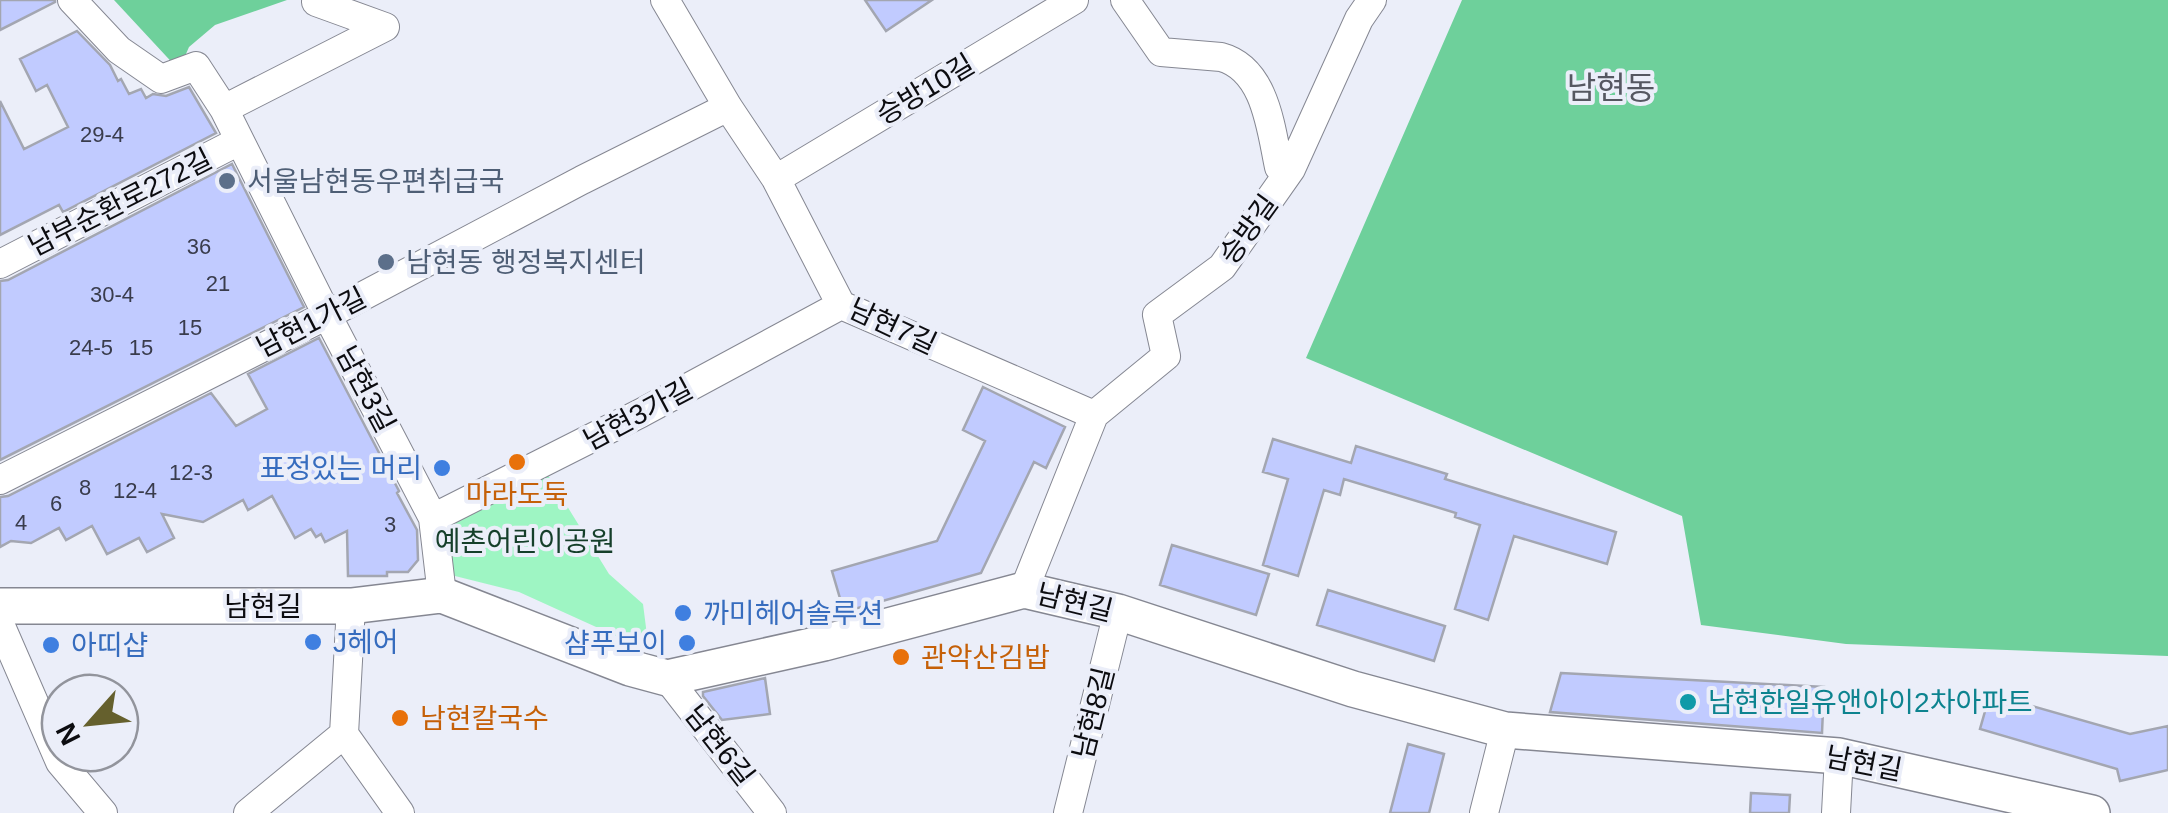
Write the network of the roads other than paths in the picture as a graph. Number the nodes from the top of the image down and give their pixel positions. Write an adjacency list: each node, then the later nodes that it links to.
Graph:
1 (72, 0): 8 (street, 남현3길)
2 (664, 0): 7 (street, 남현7길)
3 (1074, 0): 11 (street, 승방10길)
4 (1126, 0): 10 (street)
5 (1372, 0): 15 (street, 승방길)
6 (318, 1): 8 (street, 남부순환로272길)
7 (728, 107): 11 (street, 남현7길); 14 (street, 남현1가길)
8 (224, 109): 9 (street, 남현3길)
9 (240, 141): 12 (street, 남부순환로272길); 14 (street, 남현3길)
10 (1279, 167)
11 (776, 179): 13 (street, 남현7길)
12 (0, 264)
13 (841, 305): 15 (street, 남현7길); 17 (street, 남현3가길)
14 (326, 315): 16 (street, 남현1가길); 17 (street, 남현3길)
15 (1094, 415): 18 (street)
16 (0, 480)
17 (433, 518): 19 (street, 남현3길)
18 (1024, 590): 22 (street, 남현길); 24 (street, 남현길)
19 (442, 595): 21 (street, 남현길); 24 (street, 남현길)
20 (0, 606): 21 (street, 남현길)
21 (351, 606): 26 (street)
22 (1118, 612): 25 (street, 남현길); 32 (street, 남현8길)
23 (0, 624): 28 (street)
24 (668, 678): 31 (street, 남현6길)
25 (1504, 730): 27 (street, 남현길); 33 (street)
26 (344, 734): 29 (street); 30 (street)
27 (1839, 756): 34 (street); 35 (street, 남현길)
28 (103, 813)
29 (248, 813)
30 (400, 813)
31 (772, 813)
32 (1068, 813)
33 (1484, 813)
34 (1836, 813)
35 (2092, 813)

